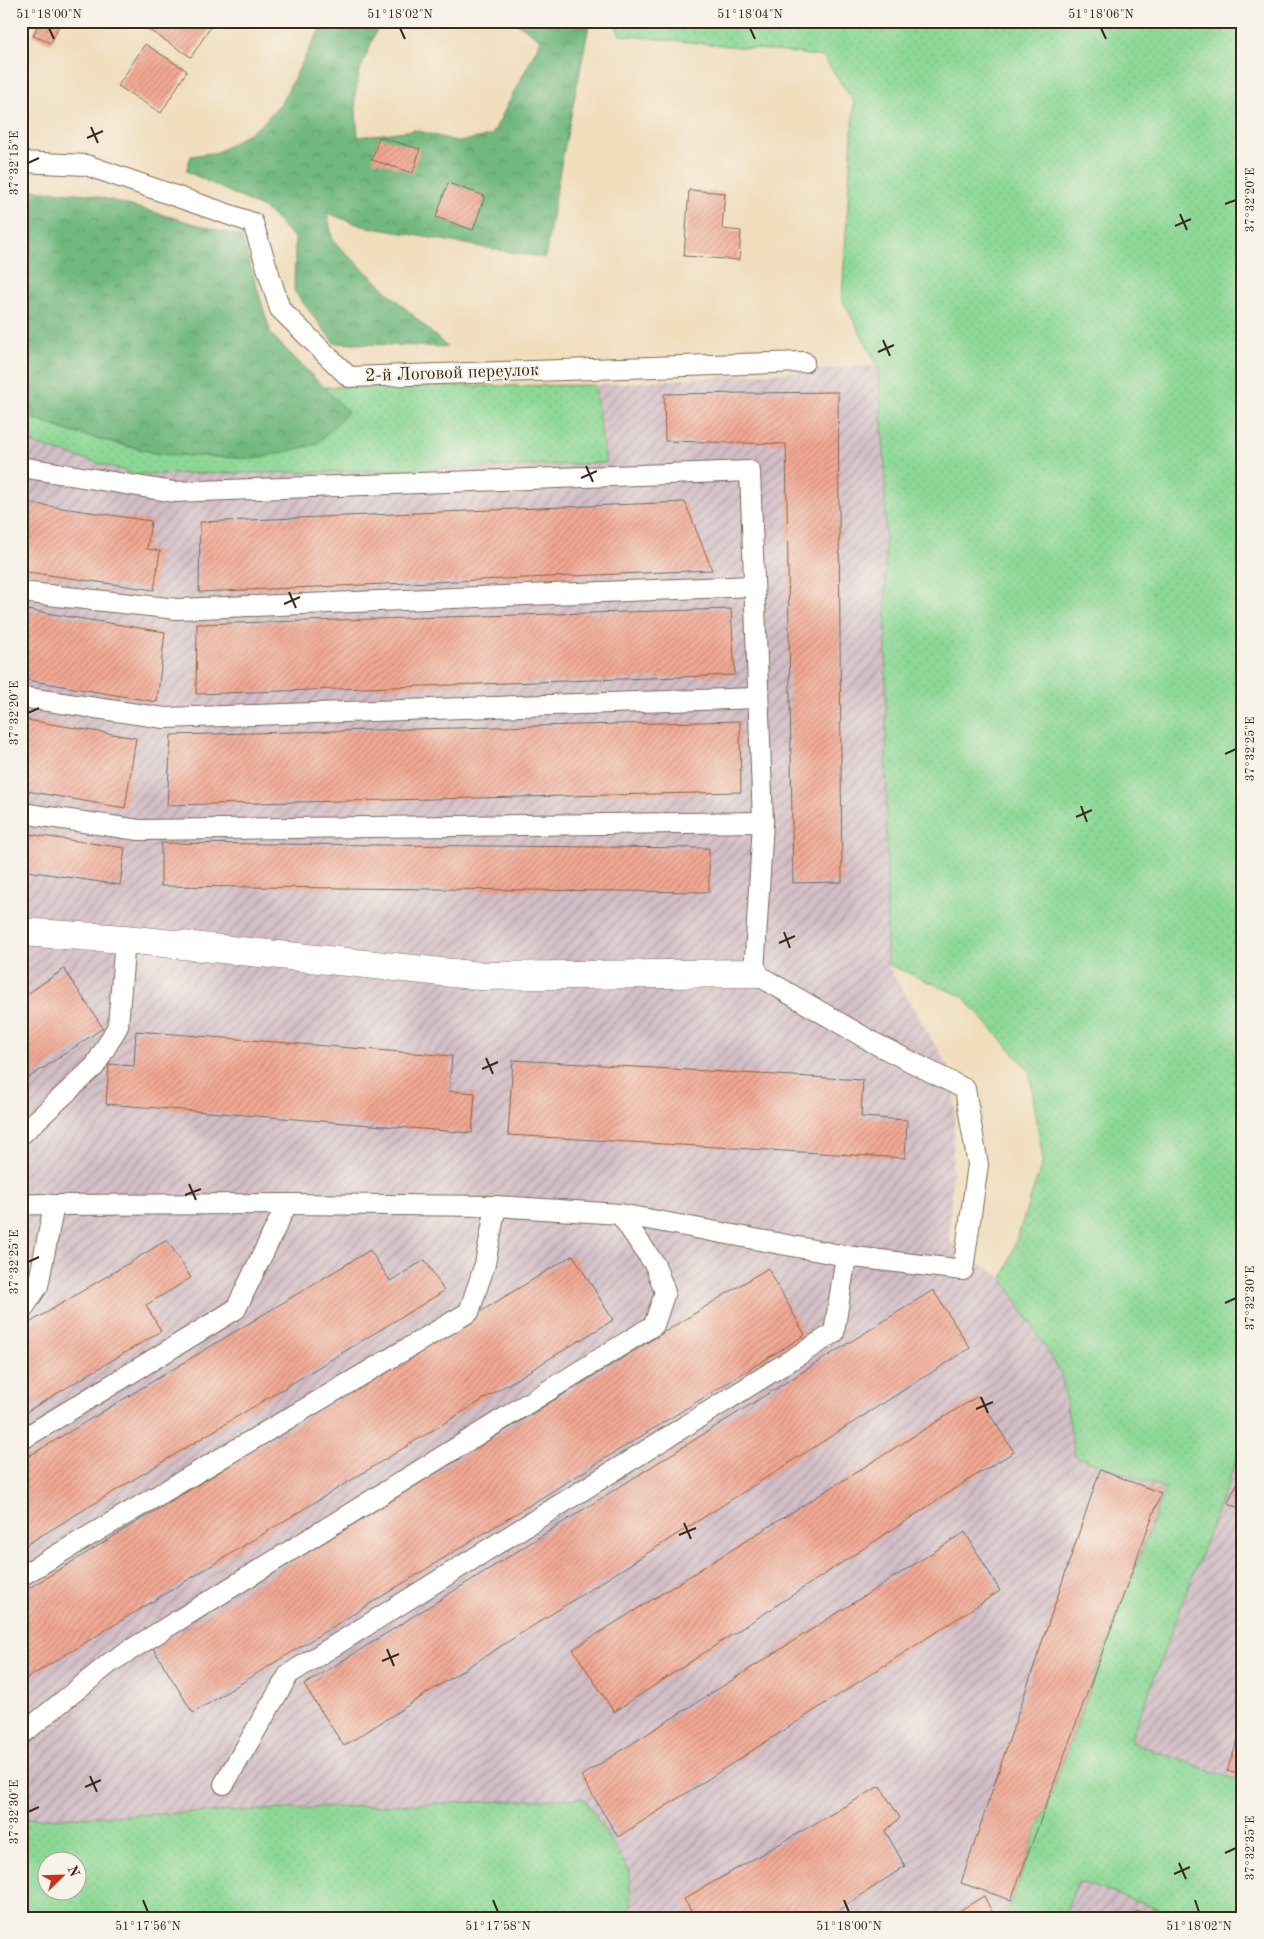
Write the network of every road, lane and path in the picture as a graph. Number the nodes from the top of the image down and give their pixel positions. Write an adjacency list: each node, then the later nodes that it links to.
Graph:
1 (21, 162): 2 (lane, 2-й Логовой переулок)
2 (804, 362)
3 (21, 467): 4 (lane)
4 (753, 586): 5 (lane); 7 (lane)
5 (21, 592)
6 (21, 697): 7 (lane)
7 (758, 698): 9 (lane)
8 (21, 813): 9 (lane)
9 (762, 822): 12 (lane)
10 (21, 932): 11 (street)
11 (126, 939): 12 (street); 13 (lane)
12 (754, 974): 19 (lane)
13 (21, 1135)
14 (287, 1204): 16 (lane); 17 (lane); 21 (lane)
15 (21, 1205): 16 (lane)
16 (54, 1205): 20 (lane)
17 (496, 1206): 18 (lane); 22 (lane)
18 (620, 1214): 19 (lane); 23 (lane)
19 (846, 1256): 24 (lane)
20 (21, 1312)
21 (21, 1440)
22 (21, 1576)
23 (21, 1735)
24 (224, 1784)

